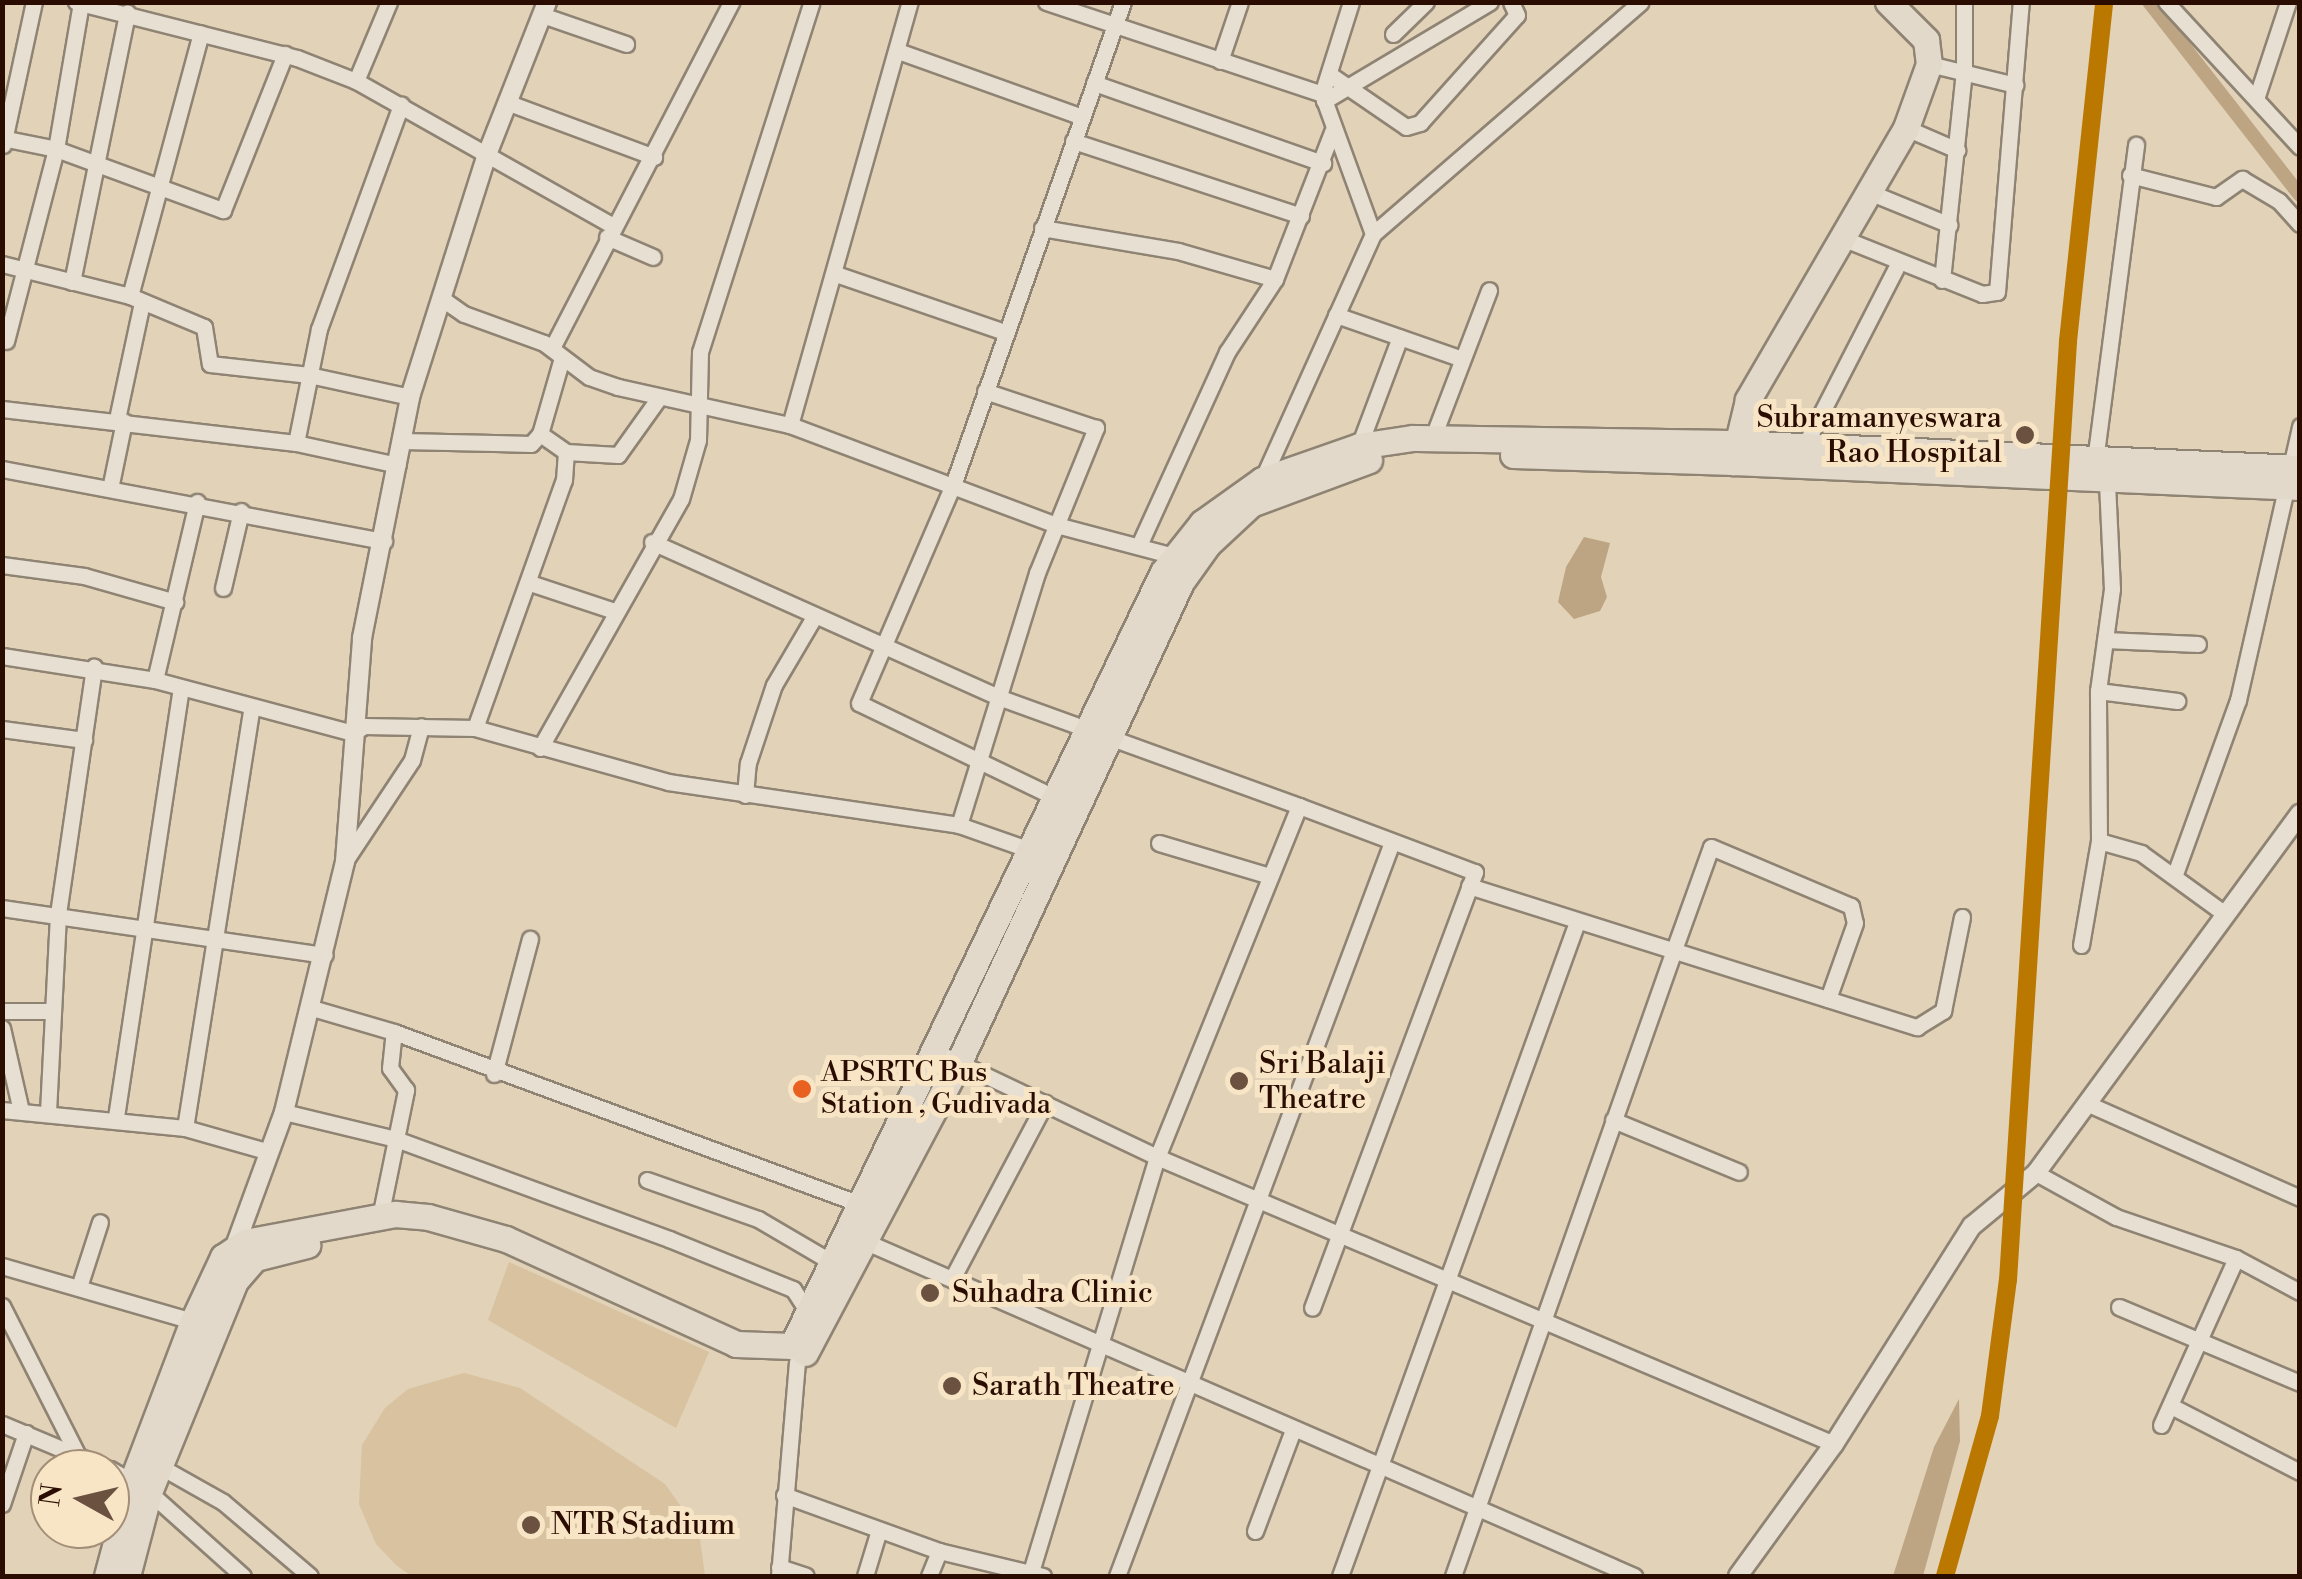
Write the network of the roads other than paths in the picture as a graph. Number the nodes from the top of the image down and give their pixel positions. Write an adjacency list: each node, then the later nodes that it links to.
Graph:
1 (34, 2): 29 (street)
2 (389, 2): 34 (street)
3 (731, 2): 53 (street)
4 (812, 2): 87 (street)
5 (910, 2): 26 (street)
6 (1046, 2): 22 (street)
7 (1123, 2): 22 (street)
8 (1240, 2): 30 (street)
9 (1351, 2): 33 (street)
10 (1426, 2): 24 (street)
11 (1490, 2): 36 (street)
12 (1511, 2): 36 (street)
13 (1641, 2): 64 (street)
14 (1964, 2): 32 (street)
15 (2021, 2): 37 (street)
16 (2166, 2): 39 (street)
17 (2288, 2): 39 (street)
18 (78, 3): 21 (street); 50 (street)
19 (544, 8): 25 (street); 41 (street)
20 (1898, 8): 31 (highway)
21 (127, 14): 23 (street); 54 (street)
22 (1115, 26): 30 (street); 35 (street)
23 (201, 33): 27 (street); 57 (street)
24 (1393, 34)
25 (626, 44)
26 (898, 51): 43 (street); 70 (street)
27 (284, 54): 34 (street); 57 (street)
28 (2, 57): 29 (street)
29 (20, 59): 38 (street)
30 (1220, 62): 40 (street)
31 (1929, 64): 32 (street); 44 (highway)
32 (1964, 71): 37 (street); 51 (street)
33 (1328, 74): 36 (street); 40 (street)
34 (356, 81): 42 (street)
35 (1094, 83): 43 (street); 55 (street)
36 (1348, 86): 40 (street)
37 (2016, 86): 72 (street)
38 (10, 88): 46 (street)
39 (2257, 96): 49 (street)
40 (1323, 97): 45 (street)
41 (509, 104): 52 (street); 53 (street)
42 (401, 105): 52 (street); 83 (street)
43 (1082, 116): 47 (street)
44 (1906, 128): 51 (street); 58 (highway)
45 (1332, 132): 55 (street); 64 (street)
46 (3, 140): 50 (street)
47 (1073, 142): 59 (street); 62 (street)
48 (2136, 145): 56 (street)
49 (2300, 147)
50 (56, 148): 54 (street); 69 (street)
51 (1958, 150): 61 (street)
52 (486, 157): 63 (street); 75 (street)
53 (654, 158): 63 (street)
54 (98, 162): 57 (street); 73 (street)
55 (1323, 163): 59 (street)
56 (2130, 175): 60 (street); 102 (street)
57 (164, 184): 76 (street)
58 (1869, 192): 61 (street); 65 (highway)
59 (1302, 216): 71 (street)
60 (2300, 224)
61 (1950, 225): 72 (street)
62 (1042, 228): 71 (street); 78 (street)
63 (610, 232): 66 (street); 81 (street)
64 (1373, 234): 77 (street)
65 (1842, 238): 67 (street); 99 (highway)
66 (653, 257)
67 (1899, 262): 72 (street); 96 (street)
68 (2, 264): 69 (street)
69 (22, 270): 73 (street); 80 (street)
70 (836, 274): 78 (street); 90 (street)
71 (1275, 279): 112 (street)
72 (1942, 280)
73 (72, 282): 76 (street)
74 (1489, 290): 82 (street)
75 (440, 298): 81 (street); 85 (street)
76 (136, 299): 83 (street); 89 (street)
77 (1336, 315): 79 (street); 104 (street)
78 (1004, 332): 84 (street)
79 (1400, 337): 82 (street); 97 (street)
80 (6, 341)
81 (557, 353): 86 (street); 92 (street)
82 (1462, 358): 93 (street)
83 (309, 374): 85 (street); 95 (street)
84 (985, 391): 106 (street); 109 (street)
85 (410, 398): 94 (street)
86 (658, 399): 87 (street); 98 (street)
87 (701, 408): 90 (street); 111 (street)
88 (2, 409): 89 (street)
89 (121, 420): 95 (street); 105 (street)
90 (790, 425): 106 (street)
91 (2300, 426): 103 (street)
92 (540, 434): 94 (street); 98 (street)
93 (1433, 438): 97 (highway); 99 (highway)
94 (402, 441): 100 (street)
95 (296, 443): 100 (street)
96 (1804, 445): 99 (highway); 102 (highway)
97 (1359, 446): 104 (highway)
98 (566, 452): 115 (street)
99 (1734, 452): 102 (highway); 113 (highway)
100 (398, 465): 110 (street)
101 (2, 468): 105 (street)
102 (2101, 471): 103 (highway); 120 (street)
103 (2292, 477): 151 (street)
104 (1262, 480): 113 (highway)
105 (110, 484): 107 (street)
106 (953, 485): 109 (street); 122 (street)
107 (198, 502): 108 (street); 117 (street)
108 (241, 511): 110 (street); 116 (street)
109 (1056, 525): 112 (street); 129 (street)
110 (384, 541): 136 (street)
111 (652, 542): 118 (street); 119 (street)
112 (1140, 543): 113 (street)
113 (1183, 559): 135 (highway); 138 (highway)
114 (2, 564): 117 (street)
115 (530, 583): 118 (street); 134 (street)
116 (223, 588)
117 (175, 602): 126 (street)
118 (614, 612): 139 (street)
119 (814, 616): 122 (street); 141 (street)
120 (2105, 640): 121 (street); 128 (street)
121 (2198, 644)
122 (884, 645): 129 (street); 140 (street)
123 (3, 656): 124 (street); 125 (street)
124 (94, 667): 126 (street); 137 (street)
125 (2, 671)
126 (155, 680): 127 (street)
127 (182, 688): 131 (street); 159 (street)
128 (2098, 691): 130 (street); 146 (street)
129 (1001, 698): 135 (street); 140 (street)
130 (2177, 701)
131 (251, 709): 136 (street); 160 (street)
132 (421, 726): 134 (street); 136 (street); 150 (street)
133 (2, 728): 137 (street)
134 (474, 728): 139 (street)
135 (1085, 730): 138 (street); 142 (highway)
136 (352, 733): 150 (street)
137 (84, 740): 155 (street)
138 (1110, 740): 143 (street); 172 (highway)
139 (540, 748): 141 (street)
140 (977, 760): 142 (street); 145 (street)
141 (745, 795): 145 (street)
142 (1054, 797): 149 (highway)
143 (1298, 806): 147 (street); 152 (street)
144 (2300, 814): 156 (street)
145 (959, 825): 149 (street)
146 (2099, 841): 151 (street); 162 (street)
147 (1392, 842): 153 (street); 189 (street)
148 (1159, 844): 152 (street)
149 (1030, 850): 171 (highway)
150 (345, 861): 164 (street)
151 (2176, 874): 156 (street)
152 (1270, 876): 185 (street)
153 (1470, 886): 158 (street); 194 (street)
154 (2, 908): 155 (street)
155 (58, 914): 159 (street); 168 (street)
156 (2226, 914): 175 (street)
157 (1962, 918): 165 (street)
158 (1577, 922): 163 (street); 201 (street)
159 (145, 925): 160 (street); 180 (street)
160 (210, 937): 164 (street); 182 (street)
161 (530, 939): 173 (street)
162 (2081, 944)
163 (1674, 950): 165 (street); 165 (street); 181 (street)
164 (325, 955): 166 (street)
165 (1828, 999)
166 (312, 1008): 170 (street); 179 (street)
167 (2, 1011): 168 (street)
168 (53, 1011): 178 (street)
169 (2, 1028): 177 (street)
170 (394, 1032): 173 (street); 183 (street)
171 (934, 1050): 172 (street); 191 (highway)
172 (959, 1062): 174 (street); 191 (highway)
173 (494, 1074): 191 (street)
174 (1044, 1103): 185 (street); 200 (street)
175 (2086, 1103): 187 (street); 190 (street)
176 (2, 1110): 177 (street)
177 (21, 1111): 178 (street)
178 (48, 1112): 180 (street)
179 (284, 1112): 183 (street); 184 (street)
180 (116, 1117): 182 (street)
181 (1612, 1120): 186 (street); 208 (street)
182 (185, 1128): 184 (street)
183 (396, 1140): 192 (street); 207 (street)
184 (269, 1152): 196 (street)
185 (1157, 1157): 189 (street); 211 (street)
186 (1738, 1172)
187 (2036, 1173): 197 (street); 222 (street)
188 (647, 1180): 198 (street)
189 (1264, 1197): 194 (street); 216 (street)
190 (2300, 1198)
191 (870, 1208): 195 (highway); 198 (highway)
192 (380, 1217): 196 (highway); 207 (highway)
193 (100, 1222): 202 (street)
194 (1342, 1230): 201 (street); 206 (street)
195 (864, 1240): 200 (street); 214 (highway)
196 (234, 1249): 209 (highway)
197 (2236, 1258): 203 (street); 210 (street)
198 (832, 1263): 207 (highway)
199 (2, 1266): 202 (street)
200 (953, 1277): 211 (street)
201 (1452, 1280): 208 (street); 227 (street)
202 (80, 1287): 209 (street)
203 (2300, 1292)
204 (2, 1306): 212 (street)
205 (2119, 1307): 210 (street)
206 (1312, 1308)
207 (808, 1312)
208 (1542, 1320): 222 (street); 233 (street)
209 (193, 1321): 225 (highway)
210 (2204, 1338): 215 (street); 217 (street)
211 (1096, 1345): 216 (street); 240 (street)
212 (22, 1353): 213 (street); 224 (street)
213 (2, 1354)
214 (798, 1362): 226 (highway); 231 (street)
215 (2300, 1383)
216 (1191, 1384): 220 (street); 248 (street)
217 (2171, 1406): 219 (street); 228 (street)
218 (2, 1424): 221 (street)
219 (2161, 1425)
220 (1294, 1430): 227 (street); 235 (street)
221 (26, 1433): 223 (street); 232 (street)
222 (1834, 1444): 252 (street)
223 (62, 1449)
224 (74, 1449)
225 (130, 1466)
226 (161, 1467): 229 (highway); 244 (street)
227 (1384, 1467): 233 (street); 249 (street)
228 (2300, 1472)
229 (130, 1476)
230 (130, 1481): 243 (street)
231 (784, 1495): 234 (street); 239 (street)
232 (2, 1504)
233 (1480, 1506): 250 (street); 251 (street)
234 (879, 1530): 238 (street); 246 (street)
235 (1255, 1531)
236 (111, 1549): 241 (highway)
237 (126, 1549): 242 (highway)
238 (940, 1552): 240 (street); 247 (street)
239 (779, 1572): 245 (street)
240 (1035, 1575)
241 (106, 1576)
242 (127, 1576)
243 (243, 1576)
244 (310, 1576)
245 (806, 1576)
246 (865, 1576)
247 (930, 1576)
248 (1117, 1576)
249 (1340, 1576)
250 (1453, 1576)
251 (1634, 1576)
252 (1738, 1576)

